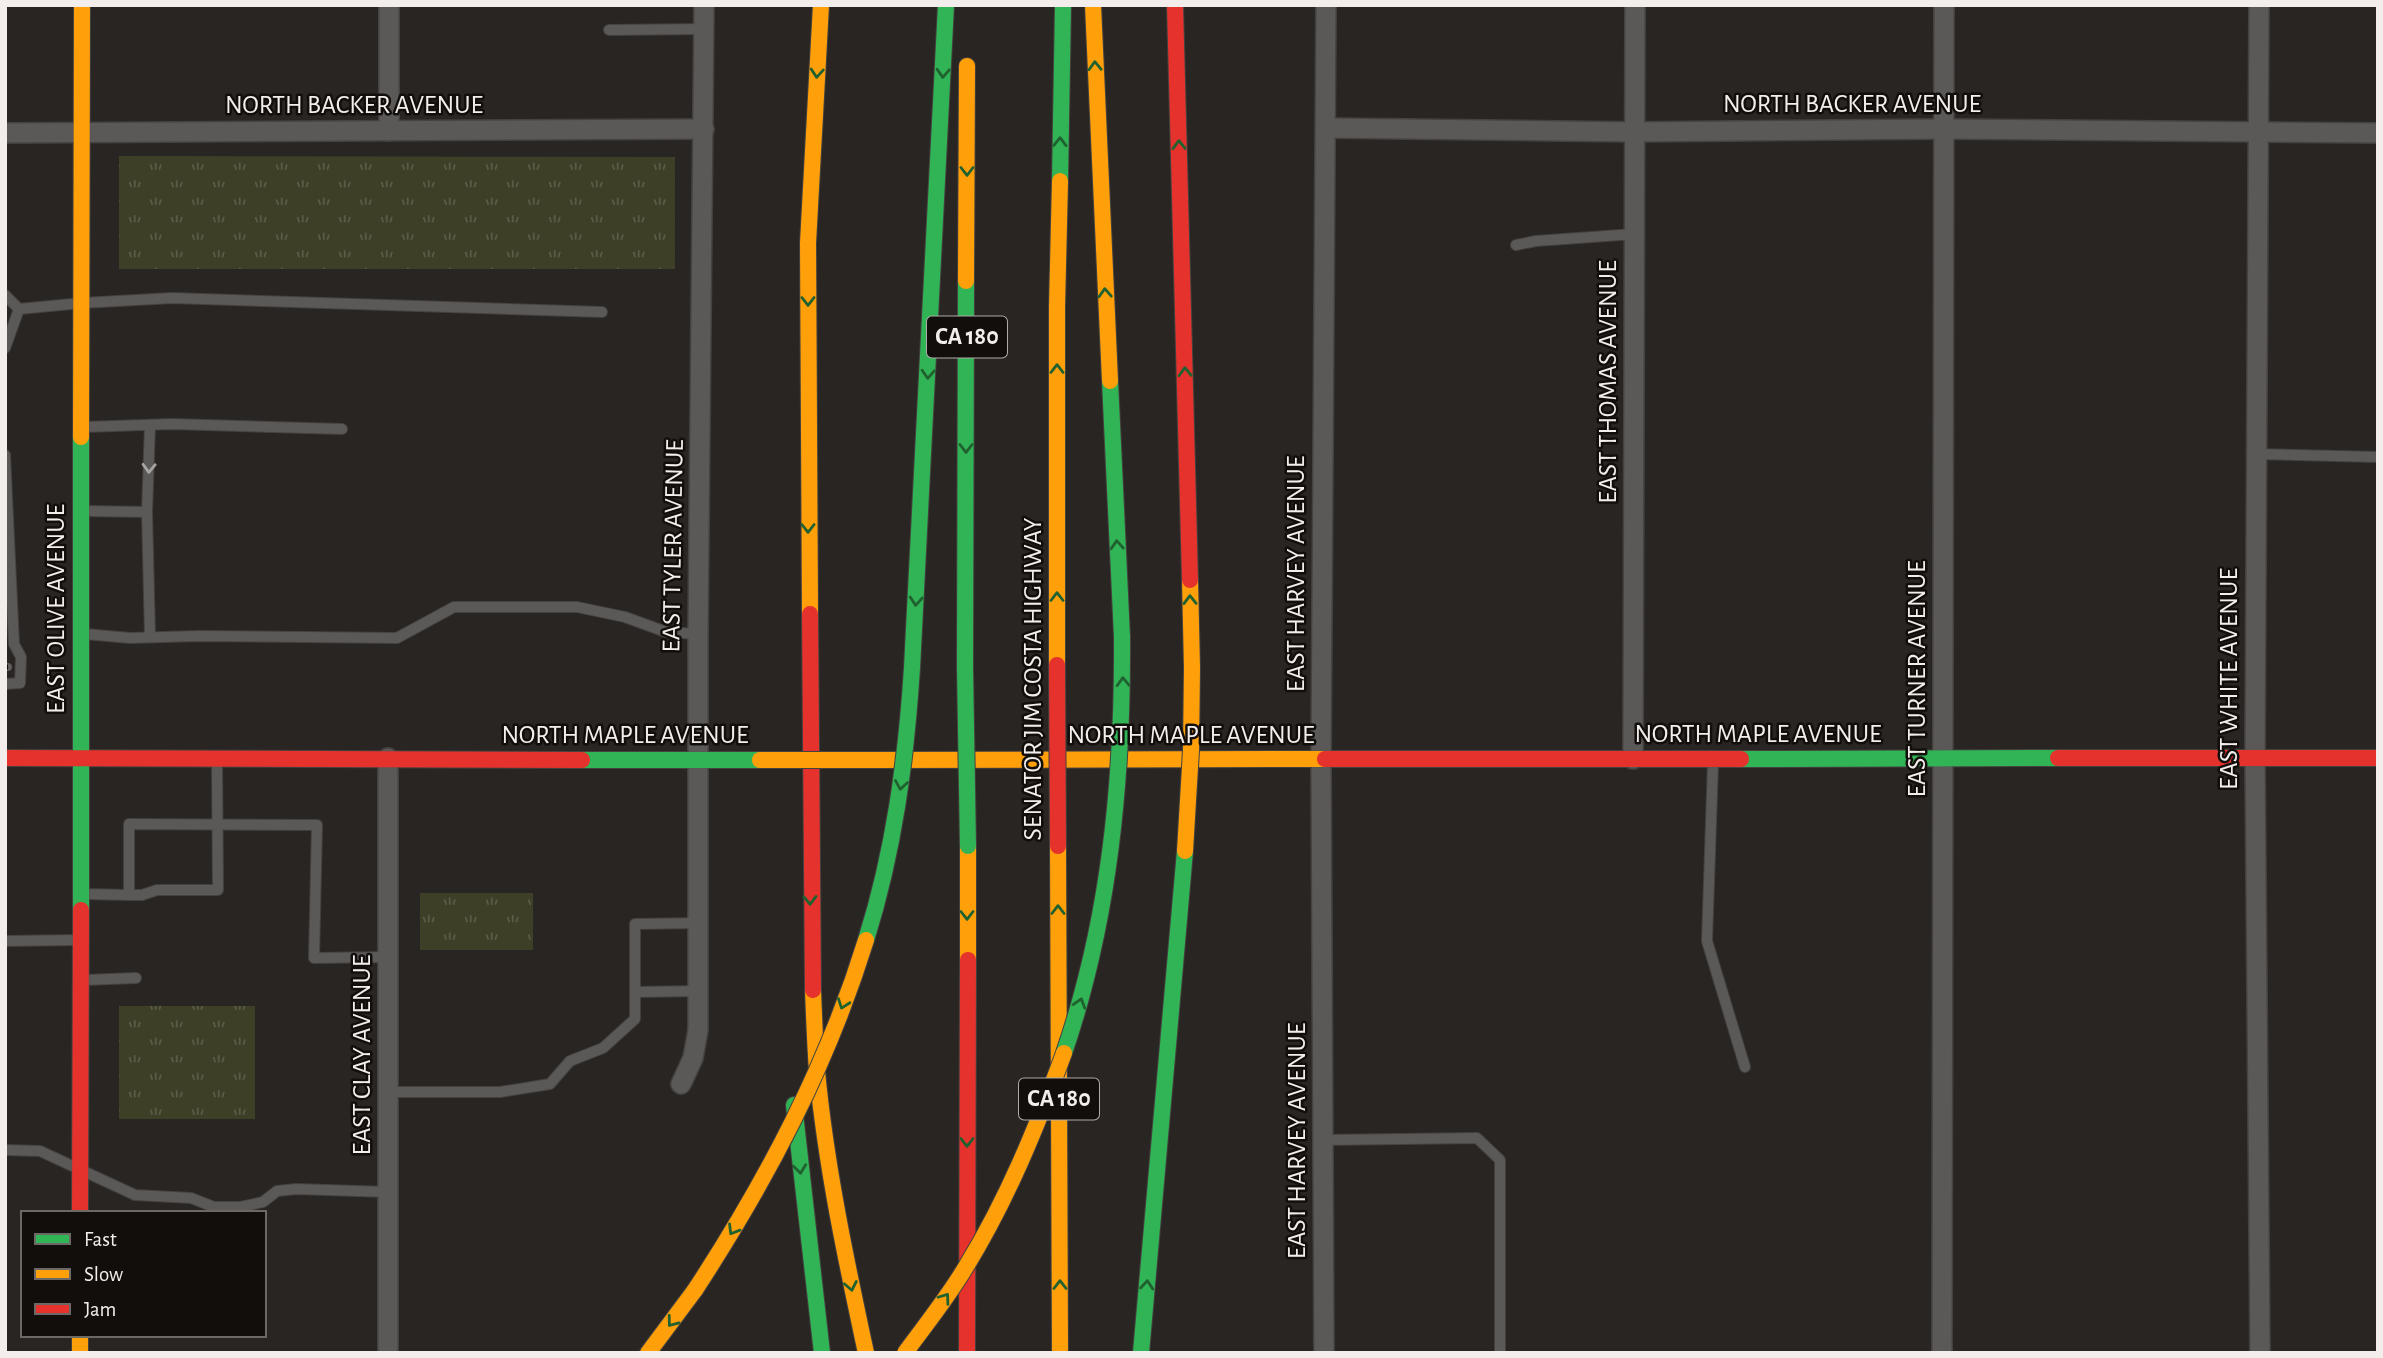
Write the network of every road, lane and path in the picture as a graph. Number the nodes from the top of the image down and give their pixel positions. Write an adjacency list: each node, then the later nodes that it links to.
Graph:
1 (82, 5): 23 (main road, EAST OLIVE AVENUE)
2 (390, 5): 19 (street)
3 (704, 5): 13 (street, EAST TYLER AVENUE)
4 (821, 5): 44 (main road, one-way to 44)
5 (946, 5): 80 (main road, one-way to 80, bridge)
6 (1063, 5): 85 (main road, SENATOR JIM COSTA HIGHWAY / CA 180, one-way to 6, bridge)
7 (1093, 5): 83 (main road, one-way to 7, bridge)
8 (1175, 5): 57 (main road, one-way to 8, bridge)
9 (1326, 5): 16 (street, EAST HARVEY AVENUE)
10 (1635, 5): 21 (street, EAST THOMAS AVENUE)
11 (1944, 5): 18 (street, EAST TURNER AVENUE)
12 (2259, 5): 20 (street, EAST WHITE AVENUE)
13 (704, 29): 14 (lane); 17 (street, EAST TYLER AVENUE)
14 (609, 30)
15 (967, 45): 84 (main road, CA 180, one-way to 84, bridge)
16 (1326, 128): 21 (street, NORTH BACKER AVENUE); 54 (street, EAST HARVEY AVENUE)
17 (704, 129): 19 (street, NORTH BACKER AVENUE); 41 (street, EAST TYLER AVENUE)
18 (1944, 129): 20 (street, NORTH BACKER AVENUE); 21 (street, NORTH BACKER AVENUE); 50 (street, EAST TURNER AVENUE)
19 (389, 131): 23 (street, NORTH BACKER AVENUE)
20 (2258, 131): 24 (street, NORTH BACKER AVENUE); 35 (street, EAST WHITE AVENUE)
21 (1634, 132): 25 (street, EAST THOMAS AVENUE)
22 (5, 133): 23 (street, NORTH BACKER AVENUE)
23 (82, 133): 28 (main road, EAST OLIVE AVENUE)
24 (2378, 133)
25 (1634, 234): 26 (lane); 48 (street, EAST THOMAS AVENUE)
26 (1516, 245)
27 (5, 295): 29 (lane)
28 (82, 303): 29 (lane); 30 (lane); 33 (main road, EAST OLIVE AVENUE)
29 (19, 309): 31 (lane)
30 (602, 312)
31 (5, 348)
32 (150, 425): 33 (lane); 34 (lane); 39 (lane, one-way to 39)
33 (82, 427): 38 (main road, EAST OLIVE AVENUE)
34 (342, 429)
35 (2256, 454): 37 (lane); 51 (street, EAST WHITE AVENUE)
36 (5, 455): 43 (lane)
37 (2378, 457)
38 (81, 511): 39 (lane); 40 (main road, EAST OLIVE AVENUE)
39 (147, 512): 42 (lane)
40 (81, 634): 42 (lane); 45 (main road, EAST OLIVE AVENUE)
41 (698, 634): 42 (lane); 55 (street, EAST TYLER AVENUE)
42 (150, 637)
43 (5, 684)
44 (808, 685): 59 (main road); 82 (main road, one-way to 82)
45 (79, 757): 46 (main road, NORTH MAPLE AVENUE); 53 (main road, NORTH MAPLE AVENUE); 58 (main road, EAST OLIVE AVENUE)
46 (5, 758)
47 (388, 758): 53 (main road, NORTH MAPLE AVENUE); 55 (main road, NORTH MAPLE AVENUE); 64 (street, EAST CLAY AVENUE)
48 (1633, 758): 49 (main road, NORTH MAPLE AVENUE); 54 (main road, NORTH MAPLE AVENUE)
49 (1713, 758): 50 (main road, NORTH MAPLE AVENUE); 69 (lane)
50 (1943, 758): 51 (main road, NORTH MAPLE AVENUE); 89 (street, EAST TURNER AVENUE)
51 (2255, 758): 52 (main road, NORTH MAPLE AVENUE); 90 (street, EAST WHITE AVENUE)
52 (2378, 758)
53 (216, 759): 56 (lane)
54 (1321, 759): 55 (main road, NORTH MAPLE AVENUE, bridge); 73 (street, EAST HARVEY AVENUE)
55 (699, 760): 61 (street, EAST TYLER AVENUE)
56 (216, 824): 60 (lane); 60 (lane); 64 (lane)
57 (1185, 851): 77 (main road); 86 (main road, one-way to 57)
58 (79, 894): 60 (lane); 62 (main road, EAST OLIVE AVENUE)
59 (796, 894)
60 (129, 895)
61 (699, 923): 67 (street, EAST TYLER AVENUE); 68 (lane)
62 (79, 940): 63 (lane); 66 (main road, EAST OLIVE AVENUE)
63 (5, 941)
64 (388, 957): 72 (street, EAST CLAY AVENUE)
65 (136, 978): 66 (lane)
66 (79, 980): 75 (main road, EAST OLIVE AVENUE)
67 (699, 991): 68 (lane); 71 (street, EAST TYLER AVENUE)
68 (635, 992): 72 (lane)
69 (1745, 1067)
70 (793, 1080): 81 (main road, one-way to 81)
71 (681, 1084)
72 (388, 1091): 76 (street, EAST CLAY AVENUE)
73 (1323, 1140): 87 (street, EAST HARVEY AVENUE); 88 (lane)
74 (5, 1150): 75 (lane)
75 (80, 1169): 76 (lane); 78 (main road, EAST OLIVE AVENUE)
76 (388, 1192): 79 (street, EAST CLAY AVENUE)
77 (1171, 1195)
78 (80, 1211)
79 (388, 1353)
80 (648, 1353)
81 (822, 1353)
82 (866, 1353)
83 (905, 1353)
84 (967, 1353)
85 (1060, 1353)
86 (1141, 1353)
87 (1324, 1353)
88 (1500, 1353)
89 (1942, 1353)
90 (2260, 1353)

